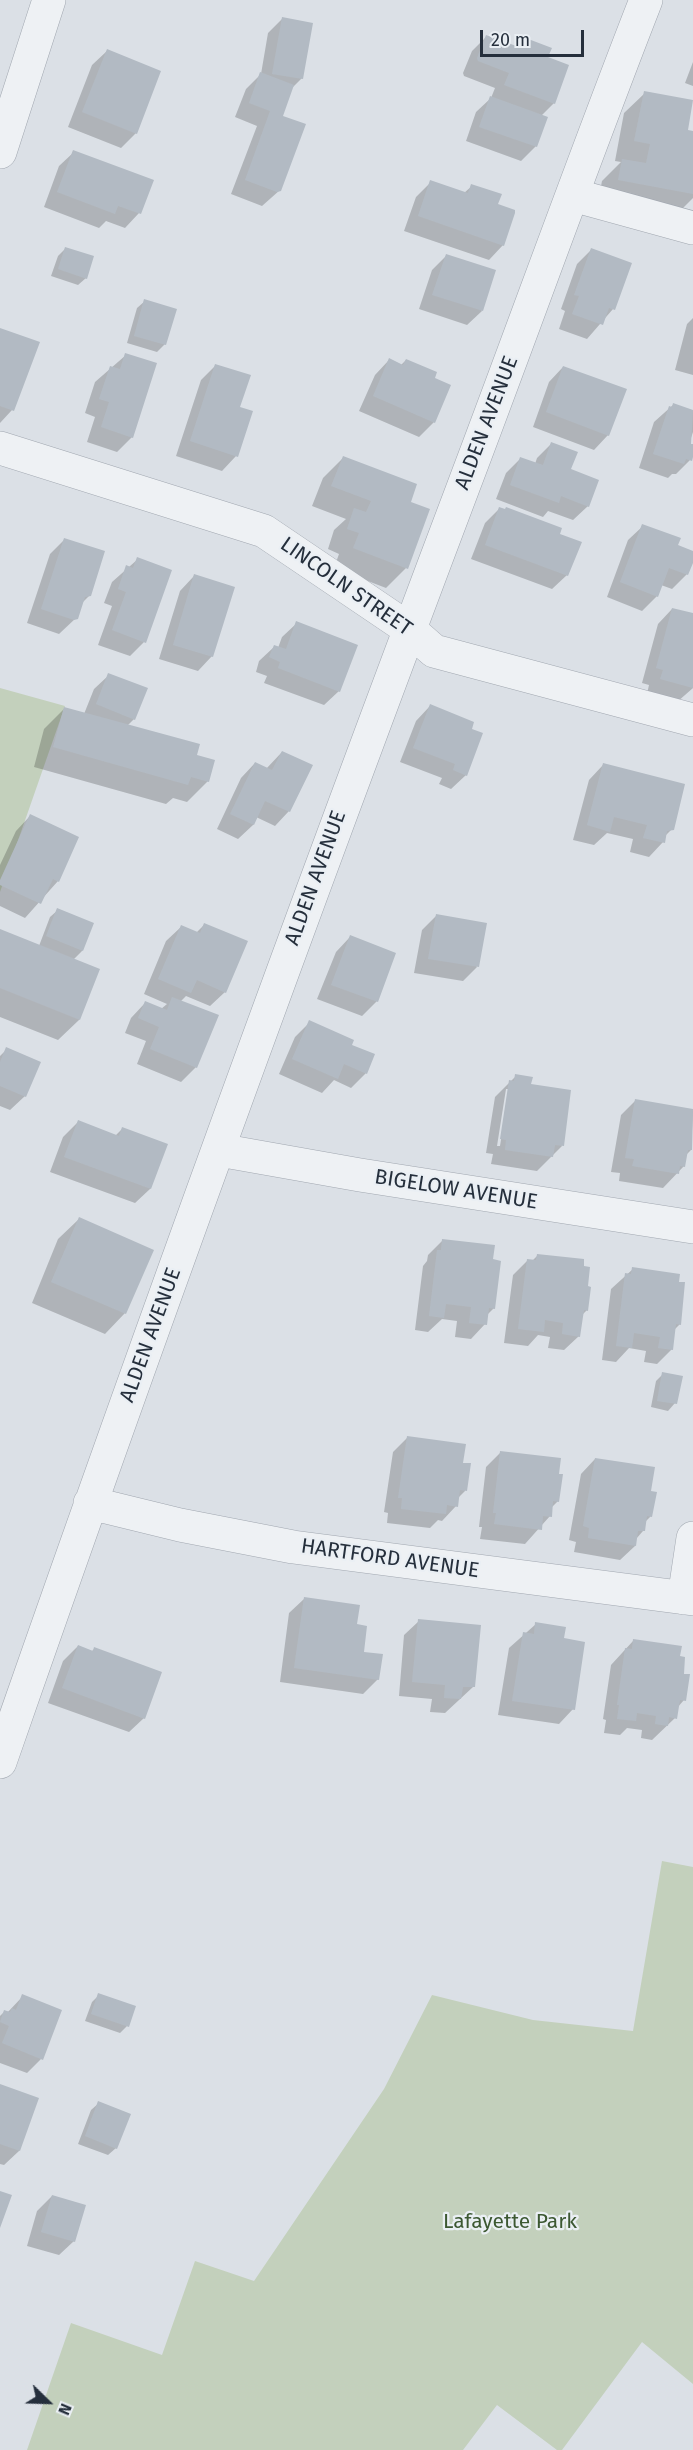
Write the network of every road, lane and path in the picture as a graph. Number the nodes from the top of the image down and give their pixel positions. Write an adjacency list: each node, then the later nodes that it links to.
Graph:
1 (49, 0): 3 (street)
2 (646, 0): 4 (street, ALDEN AVENUE)
3 (0, 152)
4 (573, 195): 5 (street); 7 (street, ALDEN AVENUE)
5 (693, 228)
6 (0, 448): 7 (street, LINCOLN STREET)
7 (410, 629): 8 (street, LINCOLN STREET); 9 (street, ALDEN AVENUE)
8 (693, 720)
9 (219, 1150): 10 (street, BIGELOW AVENUE); 11 (street, ALDEN AVENUE)
10 (693, 1227)
11 (90, 1503): 13 (street, HARTFORD AVENUE); 14 (street, ALDEN AVENUE)
12 (693, 1538): 13 (street)
13 (688, 1599)
14 (0, 1762)

